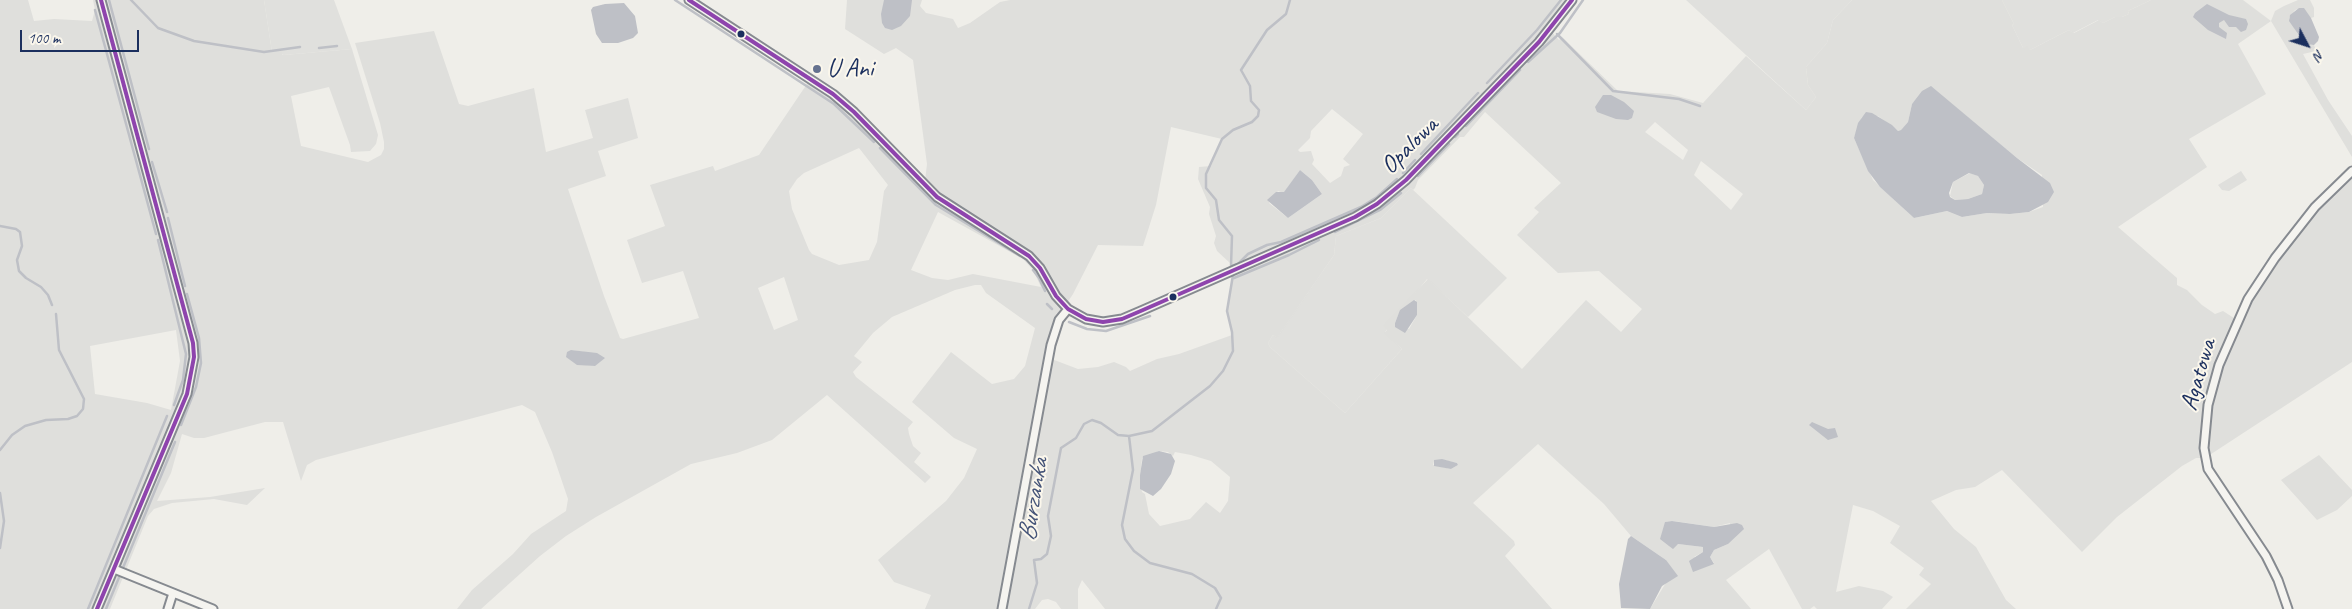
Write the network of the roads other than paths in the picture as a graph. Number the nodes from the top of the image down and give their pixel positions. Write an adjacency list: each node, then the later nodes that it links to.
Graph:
1 (101, 0): 6 (street)
2 (689, 0): 5 (street)
3 (1572, 0): 5 (street, Opalowa)
4 (2352, 171): 12 (street, Agatowa)
5 (1068, 309): 11 (street)
6 (114, 569): 7 (street); 8 (street)
7 (173, 593): 9 (street); 10 (street)
8 (97, 609)
9 (168, 609)
10 (213, 609)
11 (1002, 609)
12 (2288, 609)

